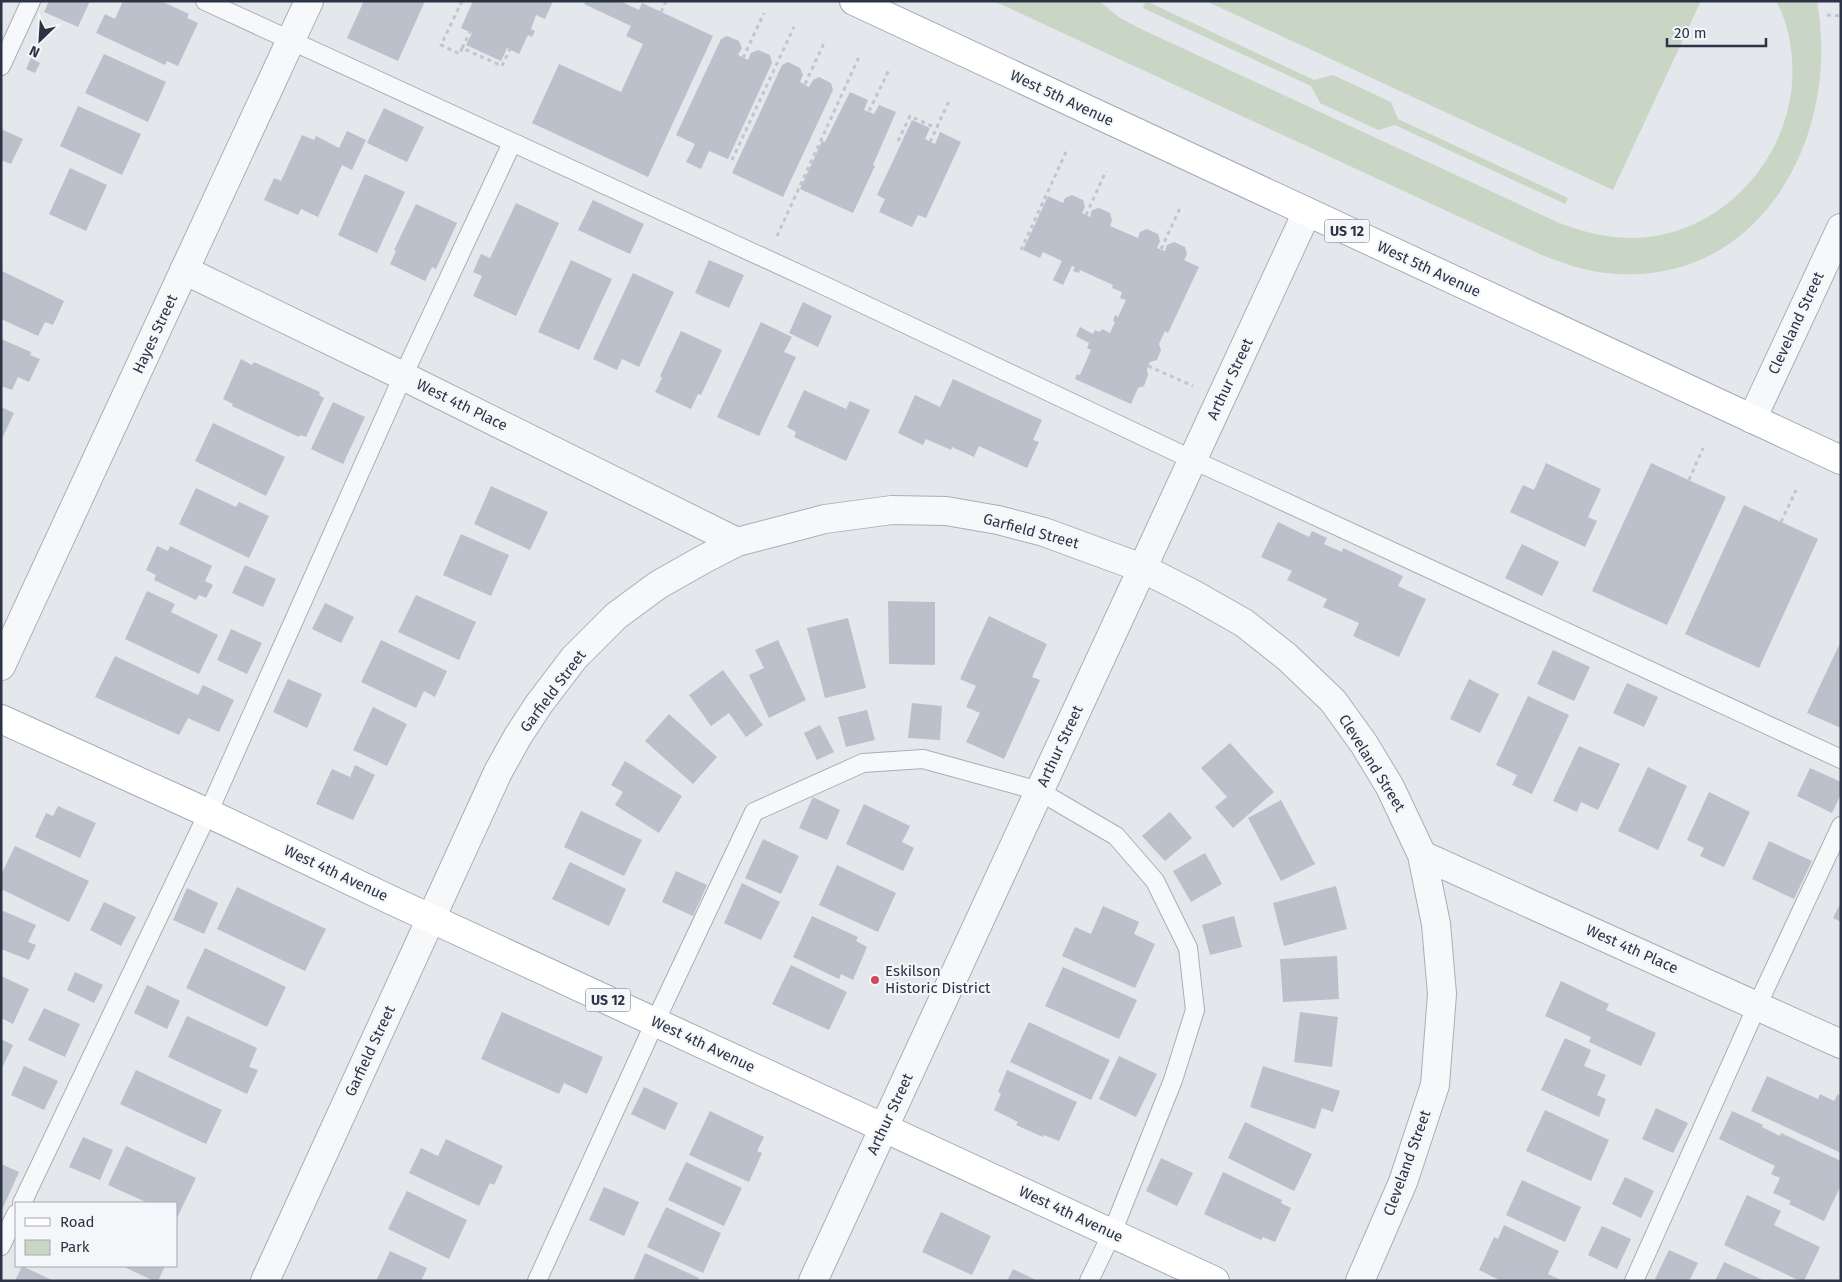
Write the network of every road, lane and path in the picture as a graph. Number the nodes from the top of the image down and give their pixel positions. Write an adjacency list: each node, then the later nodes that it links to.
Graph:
1 (31, 1): 19 (lane)
2 (205, 1): 13 (lane)
3 (309, 1): 13 (street, Hayes Street)
4 (462, 1): 15 (path)
5 (666, 1): 7 (path)
6 (854, 1): 32 (main road, West 5th Avenue / US 12)
7 (661, 12)
8 (764, 13): 18 (path)
9 (1827, 15): 10 (path)
10 (1841, 16)
11 (794, 27): 29 (path)
12 (470, 32): 15 (path)
13 (291, 40): 27 (lane); 38 (street, Hayes Street)
14 (825, 41): 21 (path)
15 (462, 48): 16 (path)
16 (510, 49)
17 (859, 57): 37 (path)
18 (743, 58)
19 (1, 66)
20 (889, 70): 23 (path)
21 (804, 84)
22 (950, 99): 24 (path)
23 (869, 112)
24 (936, 128): 25 (path); 26 (path)
25 (898, 141)
26 (930, 142)
27 (512, 143): 37 (lane); 40 (lane)
28 (1066, 152): 36 (path)
29 (732, 160)
30 (1106, 171): 33 (path)
31 (1181, 206): 35 (path)
32 (1307, 212): 41 (street, Arthur Street); 42 (main road, West 5th Avenue / US 12)
33 (1086, 215)
34 (1841, 228): 42 (street, Cleveland Street)
35 (1161, 249)
36 (1021, 250)
37 (766, 258): 44 (lane)
38 (184, 270): 40 (street, West 4th Place); 51 (street, Hayes Street)
39 (1148, 366): 41 (path)
40 (403, 376): 49 (street, West 4th Place); 55 (lane)
41 (1221, 399): 44 (street, Arthur Street)
42 (1752, 419): 45 (main road, West 5th Avenue / US 12)
43 (1703, 448): 46 (path)
44 (1192, 460): 50 (street, Arthur Street); 53 (lane)
45 (1841, 460)
46 (1689, 480)
47 (1796, 490): 48 (path)
48 (1781, 522)
49 (737, 542): 50 (street, Garfield Street); 58 (street, Garfield Street)
50 (1142, 568): 54 (street, Arthur Street); 57 (street, Cleveland Street)
51 (1, 666)
52 (1, 719): 55 (main road, West 4th Avenue / US 12)
53 (1841, 759)
54 (1039, 791): 60 (lane); 62 (street, Arthur Street); 65 (lane)
55 (208, 813): 58 (main road, West 4th Avenue / US 12); 63 (lane)
56 (1841, 826): 59 (lane)
57 (1422, 855): 59 (street, West 4th Place); 72 (street, Cleveland Street)
58 (431, 918): 60 (main road, West 4th Avenue / US 12); 67 (street, Garfield Street)
59 (1757, 1006): 61 (street, West 4th Place); 73 (lane)
60 (656, 1022): 62 (main road, West 4th Avenue / US 12); 68 (lane)
61 (1841, 1044)
62 (884, 1128): 65 (main road, West 4th Avenue / US 12); 69 (street, Arthur Street)
63 (22, 1202)
64 (15, 1216): 66 (lane)
65 (1112, 1233): 70 (lane); 71 (main road, West 4th Avenue / US 12)
66 (1, 1246)
67 (265, 1281)
68 (537, 1281)
69 (813, 1281)
70 (1089, 1281)
71 (1215, 1281)
72 (1360, 1281)
73 (1634, 1281)

